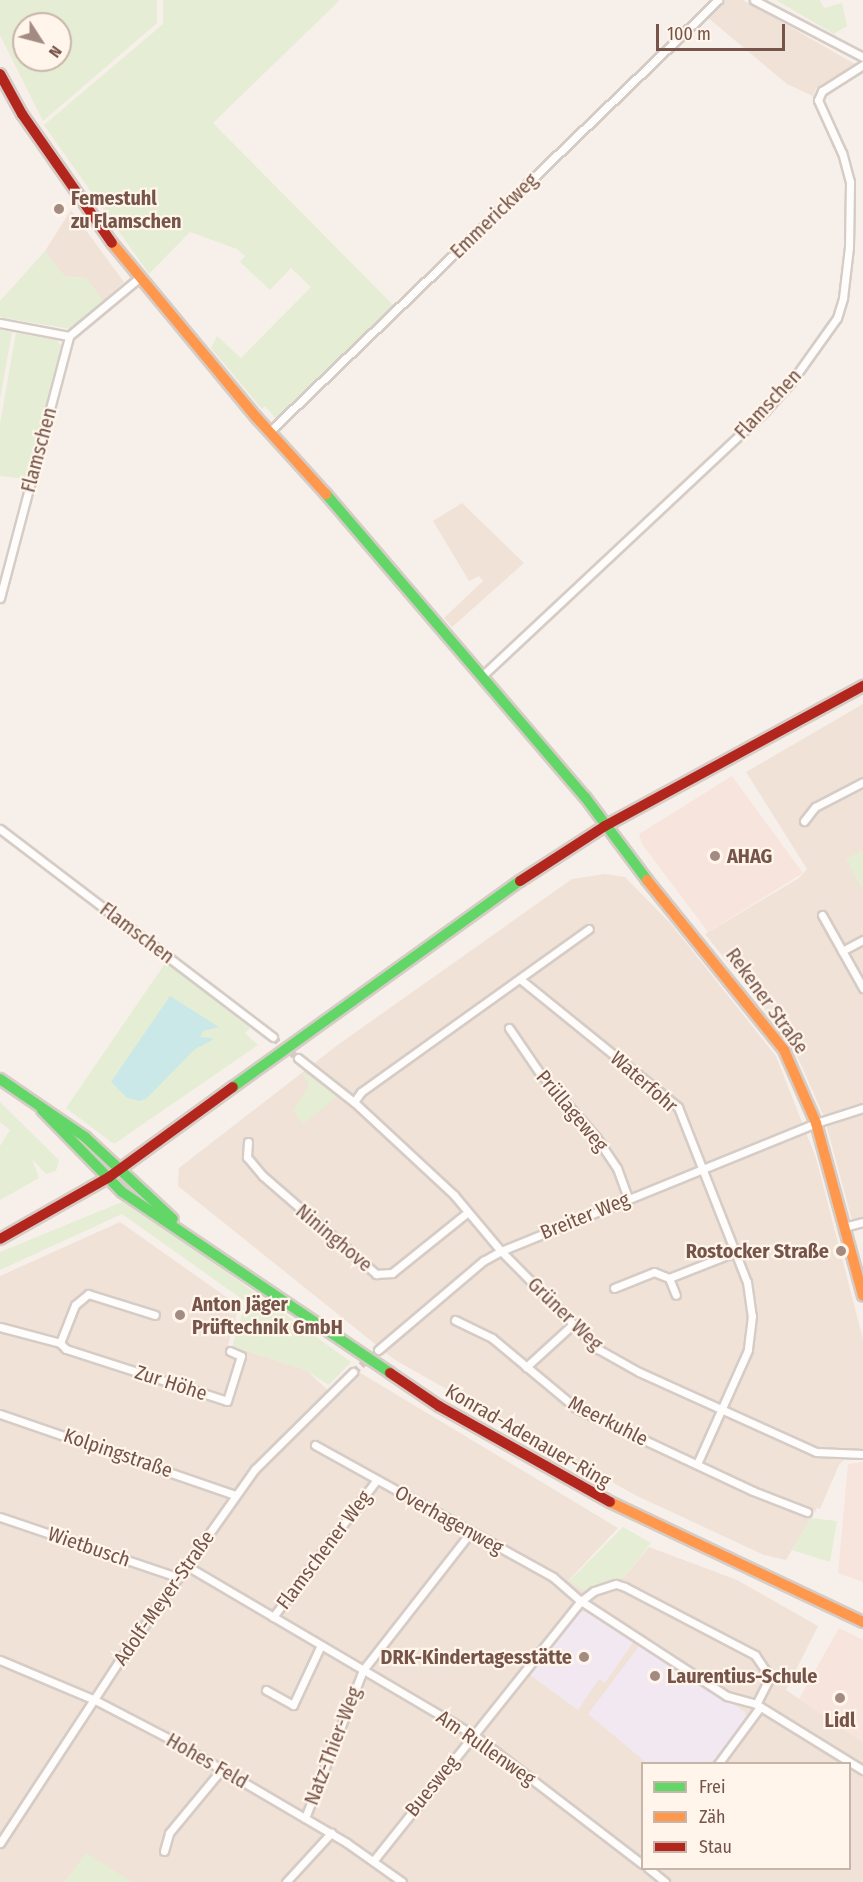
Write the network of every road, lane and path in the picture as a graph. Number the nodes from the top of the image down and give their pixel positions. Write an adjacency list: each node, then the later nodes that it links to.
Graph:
1 (718, 0): 9 (street, Emmerickweg)
2 (754, 0): 3 (street)
3 (863, 57)
4 (863, 65): 11 (street, Flamschen)
5 (0, 74): 6 (main road, Rekener Straße)
6 (140, 277): 8 (street); 9 (main road, Rekener Straße)
7 (0, 323): 8 (street)
8 (69, 336): 10 (street, Flamschen)
9 (269, 432): 11 (main road, Rekener Straße)
10 (0, 598)
11 (482, 676): 15 (main road, Rekener Straße)
12 (863, 686): 15 (main road)
13 (863, 782): 14 (street)
14 (804, 821)
15 (605, 826): 30 (main road, Rekener Straße); 32 (main road)
16 (0, 829): 24 (street, Flamschen)
17 (822, 915): 20 (street)
18 (589, 929): 21 (street)
19 (863, 940): 20 (street)
20 (842, 951): 22 (street)
21 (520, 979): 27 (street); 33 (street, Waterfohr)
22 (863, 988)
23 (509, 1028): 35 (street, Prüllageweg)
24 (273, 1037)
25 (298, 1058): 27 (street, Grüner Weg)
26 (0, 1079): 29 (main road)
27 (354, 1102): 36 (street, Grüner Weg)
28 (863, 1108): 30 (street, Breiter Weg)
29 (42, 1110): 32 (main road); 34 (main road)
30 (816, 1123): 33 (street, Breiter Weg); 38 (main road, Rekener Straße)
31 (248, 1142): 36 (street, Nininghove)
32 (120, 1169): 34 (main road); 40 (main road)
33 (703, 1171): 35 (street, Breiter Weg); 42 (street, Waterfohr)
34 (109, 1177): 39 (main road); 40 (main road)
35 (628, 1198): 41 (street, Breiter Weg)
36 (468, 1212): 41 (street, Grüner Weg)
37 (863, 1222): 38 (street)
38 (844, 1227): 46 (main road, Rekener Straße)
39 (0, 1239)
40 (198, 1241): 70 (main road, Konrad-Adenauer-Ring)
41 (501, 1251): 49 (street, Grüner Weg); 52 (street, Breiter Weg)
42 (735, 1252): 43 (street); 56 (street, Waterfohr)
43 (669, 1278): 44 (street); 45 (street)
44 (614, 1288)
45 (676, 1295)
46 (863, 1296)
47 (155, 1315): 51 (street)
48 (456, 1320): 54 (street, Meerkuhle)
49 (572, 1325): 54 (street); 56 (street, Grüner Weg)
50 (0, 1327): 51 (street, Zur Höhe)
51 (60, 1343): 53 (street, Zur Höhe)
52 (378, 1350)
53 (230, 1351)
54 (526, 1367): 60 (street, Meerkuhle)
55 (353, 1372): 62 (street, Adolf-Meyer-Straße)
56 (723, 1411): 59 (street, Grüner Weg); 60 (street)
57 (0, 1414): 62 (street, Kolpingstraße)
58 (315, 1445): 61 (street, Overhagenweg)
59 (863, 1454)
60 (698, 1464): 63 (street, Meerkuhle)
61 (375, 1482): 65 (street, Overhagenweg); 69 (street, Flamschener Weg)
62 (235, 1495): 66 (street, Adolf-Meyer-Straße)
63 (807, 1512)
64 (0, 1517): 67 (street, Wietbusch)
65 (471, 1532): 68 (street, Overhagenweg); 73 (street, Natz-Thier-Weg)
66 (187, 1566): 67 (street, Adolf-Meyer-Straße); 69 (street, Am Rullenweg)
67 (177, 1577): 75 (street, Adolf-Meyer-Straße)
68 (581, 1601): 76 (street, Overhagenweg); 76 (street); 77 (street, Buesweg)
69 (273, 1617): 71 (street, Am Rullenweg)
70 (863, 1622)
71 (321, 1645): 73 (street, Am Rullenweg); 74 (street)
72 (0, 1660): 75 (street, Hohes Feld)
73 (363, 1670): 77 (street, Am Rullenweg); 81 (street, Natz-Thier-Weg)
74 (266, 1690)
75 (95, 1700): 80 (street, Hohes Feld); 83 (street, Adolf-Meyer-Straße)
76 (758, 1706): 78 (street); 79 (street, Overhagenweg)
77 (474, 1735): 85 (street, Buesweg); 86 (street, Am Rullenweg)
78 (719, 1762)
79 (850, 1762)
80 (222, 1769): 81 (street, Hohes Feld); 84 (street)
81 (305, 1818): 82 (street, Hohes Feld)
82 (331, 1833): 85 (street, Hohes Feld); 88 (street)
83 (1, 1840)
84 (164, 1851)
85 (374, 1860): 89 (street, Hohes Feld)
86 (641, 1862)
87 (649, 1870): 90 (street)
88 (286, 1882)
89 (402, 1882)
90 (665, 1882)

